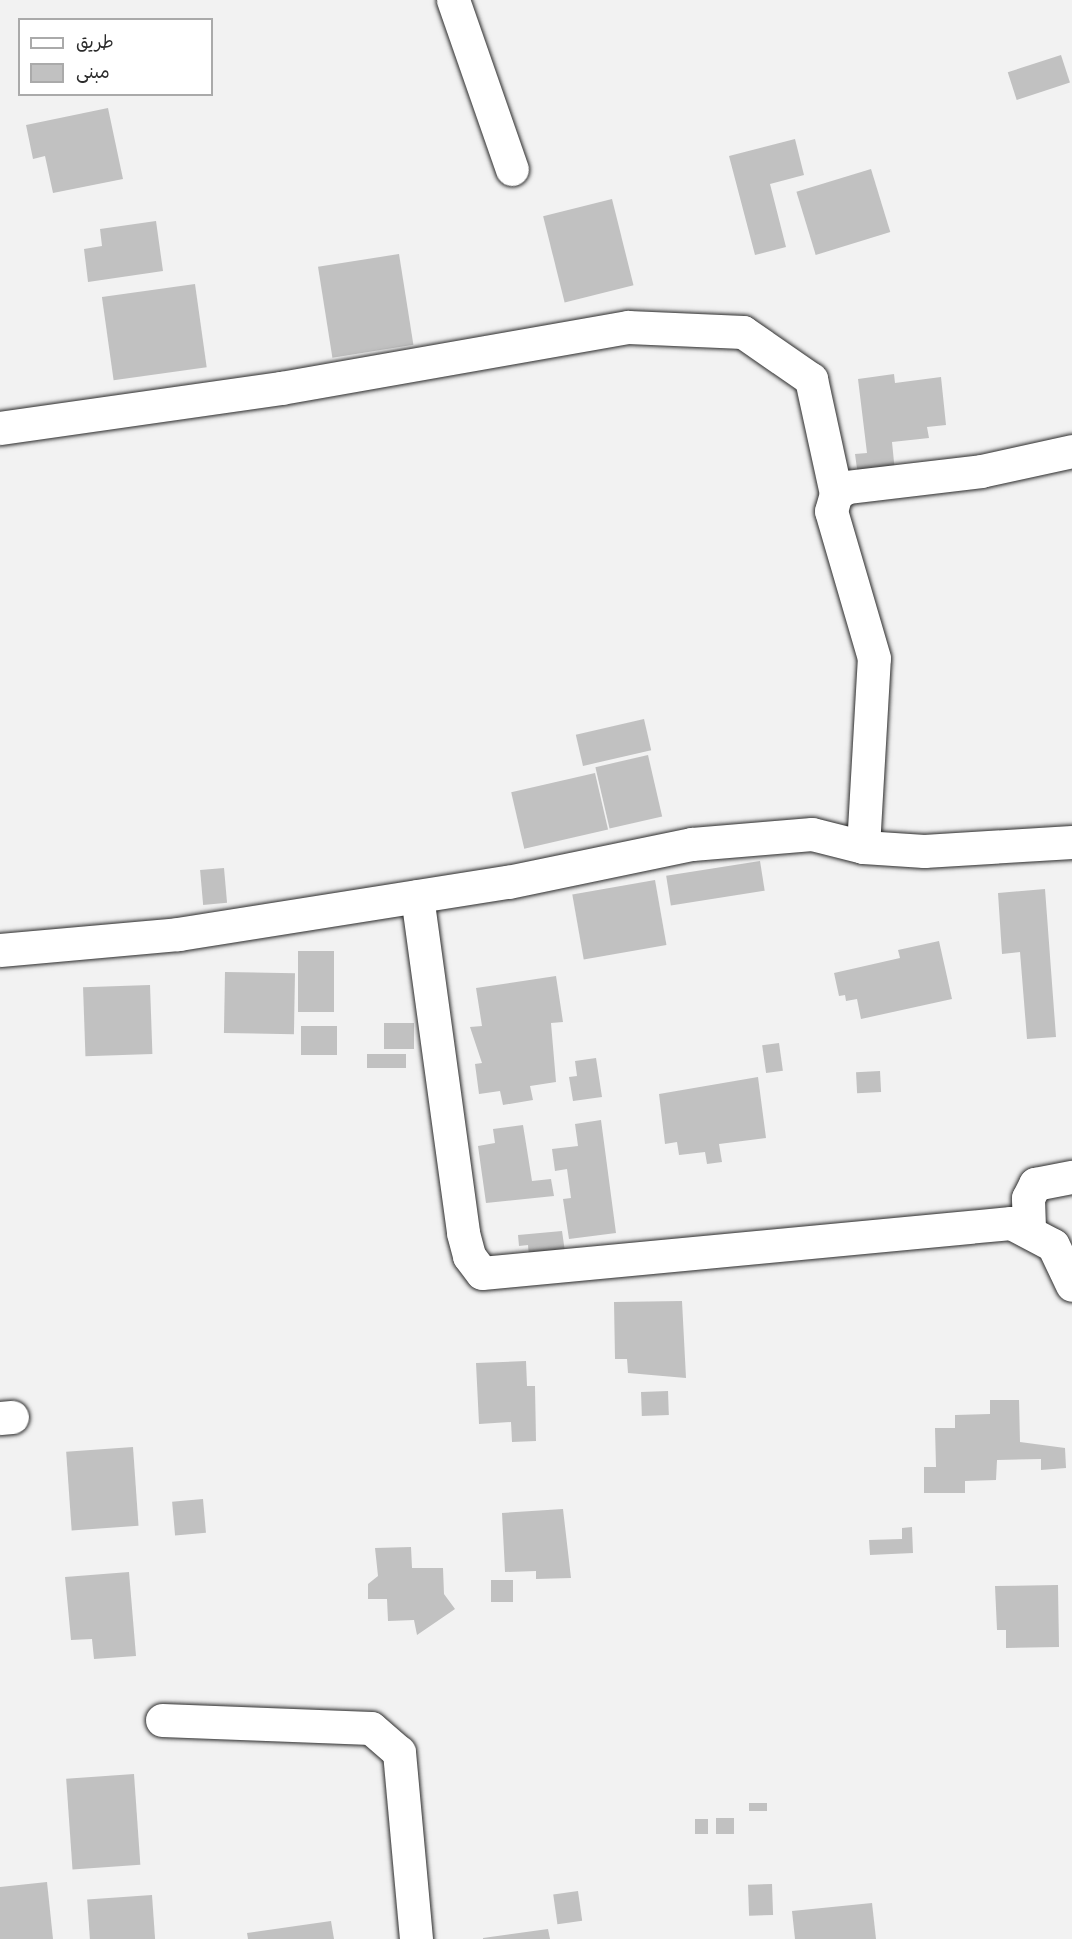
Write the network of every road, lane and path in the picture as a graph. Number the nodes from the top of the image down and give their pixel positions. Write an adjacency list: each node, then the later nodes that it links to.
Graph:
1 (453, 0): 2 (street)
2 (512, 169)
3 (0, 428): 5 (street)
4 (1072, 451): 5 (street)
5 (836, 494): 7 (street)
6 (1072, 842): 7 (street)
7 (863, 847): 8 (street)
8 (417, 896): 9 (street); 11 (street)
9 (0, 950)
10 (1072, 1177): 11 (street)
11 (1029, 1228): 12 (street)
12 (1072, 1285)
13 (162, 1720): 14 (street)
14 (416, 1939)

